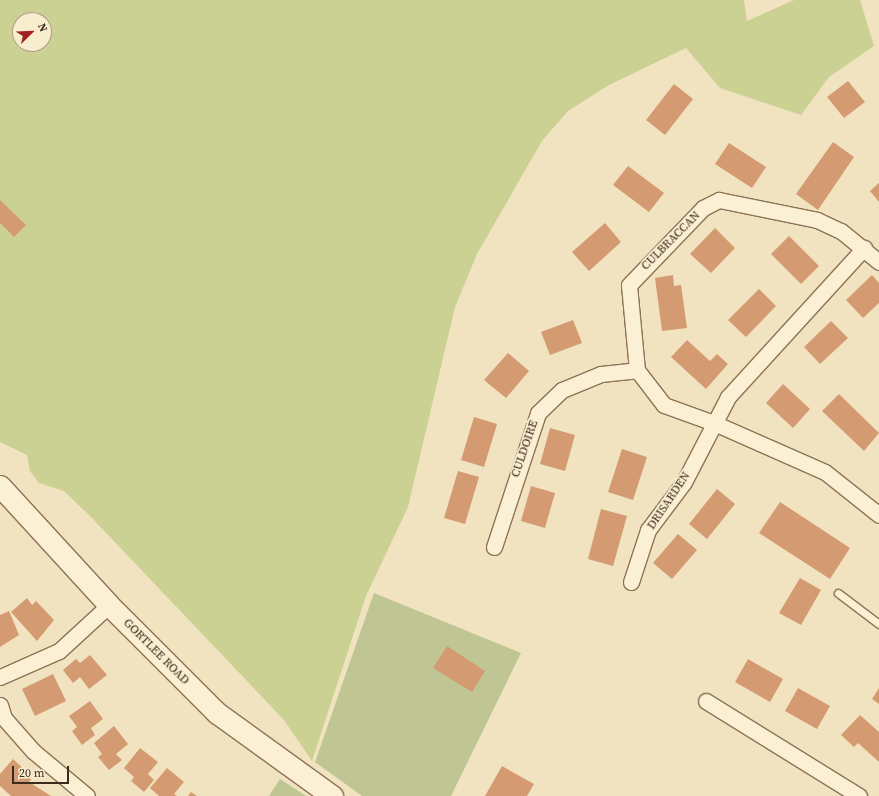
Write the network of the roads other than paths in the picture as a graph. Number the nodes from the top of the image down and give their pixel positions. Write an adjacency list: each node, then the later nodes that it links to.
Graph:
1 (864, 248): 2 (street, CULBRACCAN); 3 (street, CULBRACCAN); 4 (street, DRISARDEN)
2 (879, 262)
3 (637, 370): 4 (street); 7 (street, CULDOIRE)
4 (714, 423): 6 (street); 8 (street, DRISARDEN)
5 (0, 486): 10 (street, GORTLEE ROAD)
6 (879, 515)
7 (494, 547)
8 (631, 582)
9 (838, 593): 11 (lane)
10 (108, 605): 12 (street); 16 (street, GORTLEE ROAD)
11 (879, 624)
12 (0, 677)
13 (706, 701): 17 (street)
14 (0, 704): 15 (street)
15 (87, 796)
16 (332, 796)
17 (859, 796)

